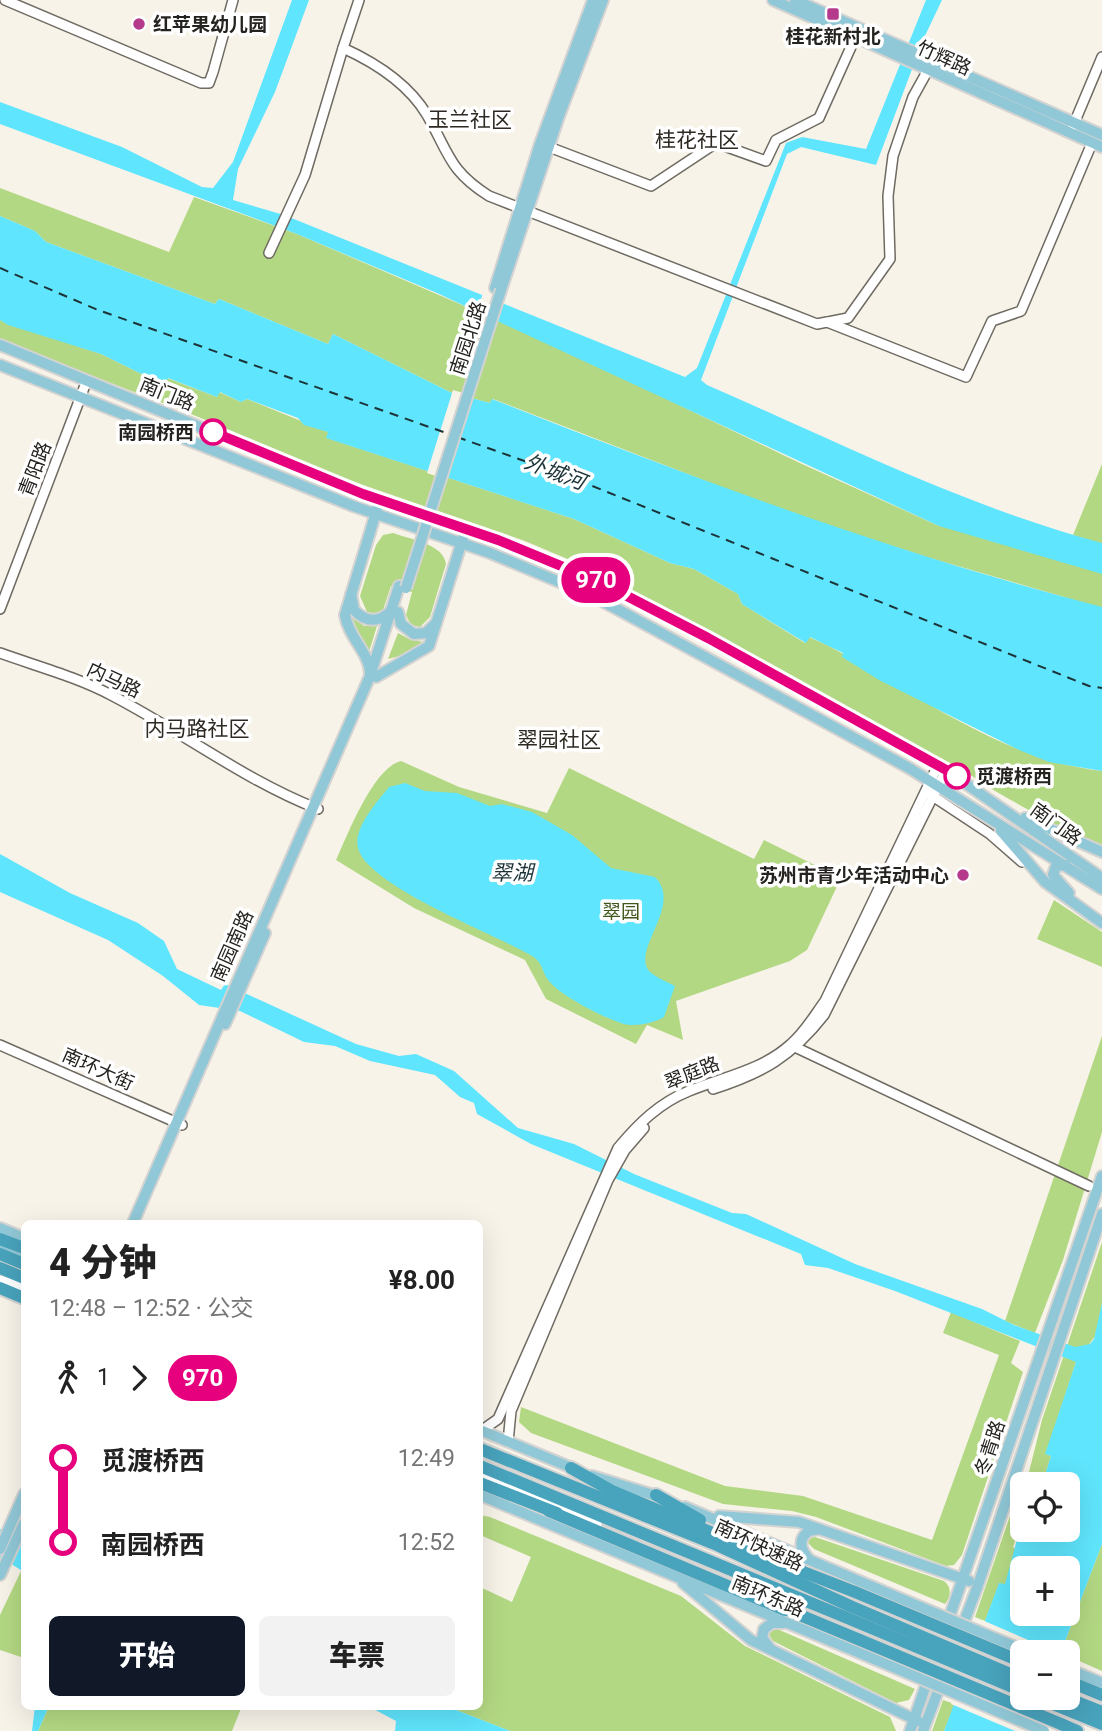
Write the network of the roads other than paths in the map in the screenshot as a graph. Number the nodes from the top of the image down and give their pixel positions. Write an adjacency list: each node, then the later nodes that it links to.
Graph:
1 (5, 0): 2 (street)
2 (233, 0)
3 (359, 0): 9 (street)
4 (593, 0): 17 (main road, 南园北路)
5 (603, 0): 16 (main road, 南园北路)
6 (773, 0): 8 (main road, 竹辉路)
7 (795, 0): 10 (main road, 竹辉路)
8 (855, 38): 10 (main road, 竹辉路); 16 (street)
9 (343, 48): 17 (street); 18 (street)
10 (892, 49): 12 (main road, 竹辉路)
11 (1102, 57): 13 (street)
12 (925, 65): 13 (main road, 竹辉路); 19 (street)
13 (1072, 128): 14 (main road, 竹辉路); 15 (main road, 竹辉路)
14 (1102, 135)
15 (1097, 145): 19 (street)
16 (549, 147): 17 (main road, 南园北路)
17 (524, 208): 19 (street); 30 (main road, 南园北路, bridge)
18 (269, 253)
19 (827, 322)
20 (0, 345): 22 (main road, 南门路)
21 (0, 365): 23 (main road, 南门路)
22 (88, 380): 23 (street, 青阳路); 24 (main road, 南门路)
23 (81, 397): 25 (main road, 南门路); 29 (street, 青阳路)
24 (380, 500): 25 (main road); 26 (main road, 南门路)
25 (375, 514): 27 (main road, 南门路); 28 (main road)
26 (466, 529): 27 (main road); 34 (main road, 南门路)
27 (461, 544): 31 (main road); 35 (main road, 南门路)
28 (352, 588): 30 (main road); 33 (main road)
29 (0, 609)
30 (395, 611): 31 (main road); 33 (main road, 南园北路)
31 (439, 617): 33 (main road)
32 (0, 653): 37 (street, 内马路)
33 (371, 681): 37 (main road, 南园南路)
34 (942, 767): 35 (street, 翠庭路); 38 (main road, 南门路)
35 (934, 783): 36 (street, 翠庭路); 39 (main road, 南门路); 51 (street, 翠庭路)
36 (930, 795): 44 (street); 49 (street, 翠庭路)
37 (316, 808): 50 (main road, 南园南路)
38 (1007, 810): 40 (main road); 42 (main road, 南门路)
39 (995, 824): 42 (main road, 南门路); 44 (main road)
40 (1102, 852)
41 (1102, 860): 42 (main road)
42 (1069, 861): 43 (main road, 南门路); 45 (main road, 南门路); 46 (main road)
43 (1102, 878)
44 (1045, 882): 47 (main road)
45 (1102, 889)
46 (1102, 916)
47 (1102, 923)
48 (0, 1045): 50 (street, 南环大街)
49 (797, 1048): 51 (street, 翠庭路); 54 (street)
50 (179, 1123): 56 (main road, 南园南路); 57 (main road, 南园南路)
51 (615, 1160): 53 (street, 翠庭路)
52 (1102, 1176): 100 (main road, 冬青路)
53 (605, 1179): 74 (street, 翠庭路); 77 (street, 翠庭路)
54 (1089, 1186)
55 (1102, 1214): 101 (main road, 冬青路)
56 (134, 1220)
57 (141, 1220)
58 (0, 1228): 59 (main road)
59 (21, 1237)
60 (0, 1239): 62 (highway)
61 (0, 1247): 64 (main road)
62 (21, 1247)
63 (0, 1254): 65 (highway)
64 (21, 1255)
65 (21, 1263)
66 (0, 1268): 68 (highway)
67 (0, 1274): 70 (main road)
68 (21, 1277)
69 (0, 1280): 71 (street)
70 (21, 1284)
71 (21, 1284)
72 (0, 1288): 73 (highway)
73 (21, 1297)
74 (483, 1432)
75 (483, 1435): 77 (main road)
76 (483, 1435): 95 (highway)
77 (508, 1443): 80 (main road)
78 (483, 1450): 93 (highway, 南环快速路)
79 (483, 1467): 85 (highway, 南环快速路)
80 (570, 1468): 84 (main road); 95 (highway)
81 (483, 1476): 89 (street)
82 (483, 1484): 86 (highway)
83 (483, 1495): 99 (main road, 南环东路)
84 (656, 1496): 88 (main road); 95 (highway)
85 (555, 1497): 92 (highway, 南环快速路); 103 (highway, 南环快速路)
86 (549, 1511): 89 (highway); 104 (highway)
87 (21, 1512): 90 (main road)
88 (706, 1515): 91 (main road); 97 (main road)
89 (597, 1524): 92 (highway)
90 (18, 1529): 94 (main road); 98 (main road)
91 (819, 1529): 97 (main road); 100 (main road)
92 (641, 1538): 96 (highway, 南环快速路)
93 (717, 1545): 95 (highway); 105 (highway, 南环快速路)
94 (0, 1549)
95 (753, 1553): 97 (highway)
96 (705, 1564): 103 (highway, 南环快速路); 104 (highway)
97 (806, 1565): 102 (highway)
98 (0, 1575)
99 (676, 1577): 106 (main road, 南环东路); 109 (main road)
100 (965, 1580): 101 (main road); 120 (main road, 冬青路)
101 (978, 1585): 122 (main road, 冬青路)
102 (857, 1587): 107 (main road, bridge); 110 (highway, bridge)
103 (793, 1594): 105 (highway, 南环快速路)
104 (785, 1610): 108 (highway)
105 (848, 1611): 111 (highway, 南环快速路, bridge); 114 (highway, 南环快速路, bridge)
106 (788, 1623): 108 (main road, 南环东路); 109 (main road)
107 (1010, 1645)
108 (858, 1646): 124 (main road, 南环东路, bridge); 125 (highway, bridge)
109 (774, 1651): 120 (main road)
110 (1010, 1657)
111 (1010, 1674)
112 (1080, 1674): 113 (main road)
113 (1102, 1683)
114 (1010, 1685)
115 (1080, 1686): 116 (highway)
116 (1102, 1695)
117 (1080, 1703): 119 (highway)
118 (1068, 1710): 121 (highway)
119 (1102, 1712)
120 (914, 1719): 122 (main road); 123 (main road, 冬青路)
121 (1102, 1724)
122 (924, 1728)
123 (910, 1731)
124 (1044, 1731)
125 (1077, 1731)

